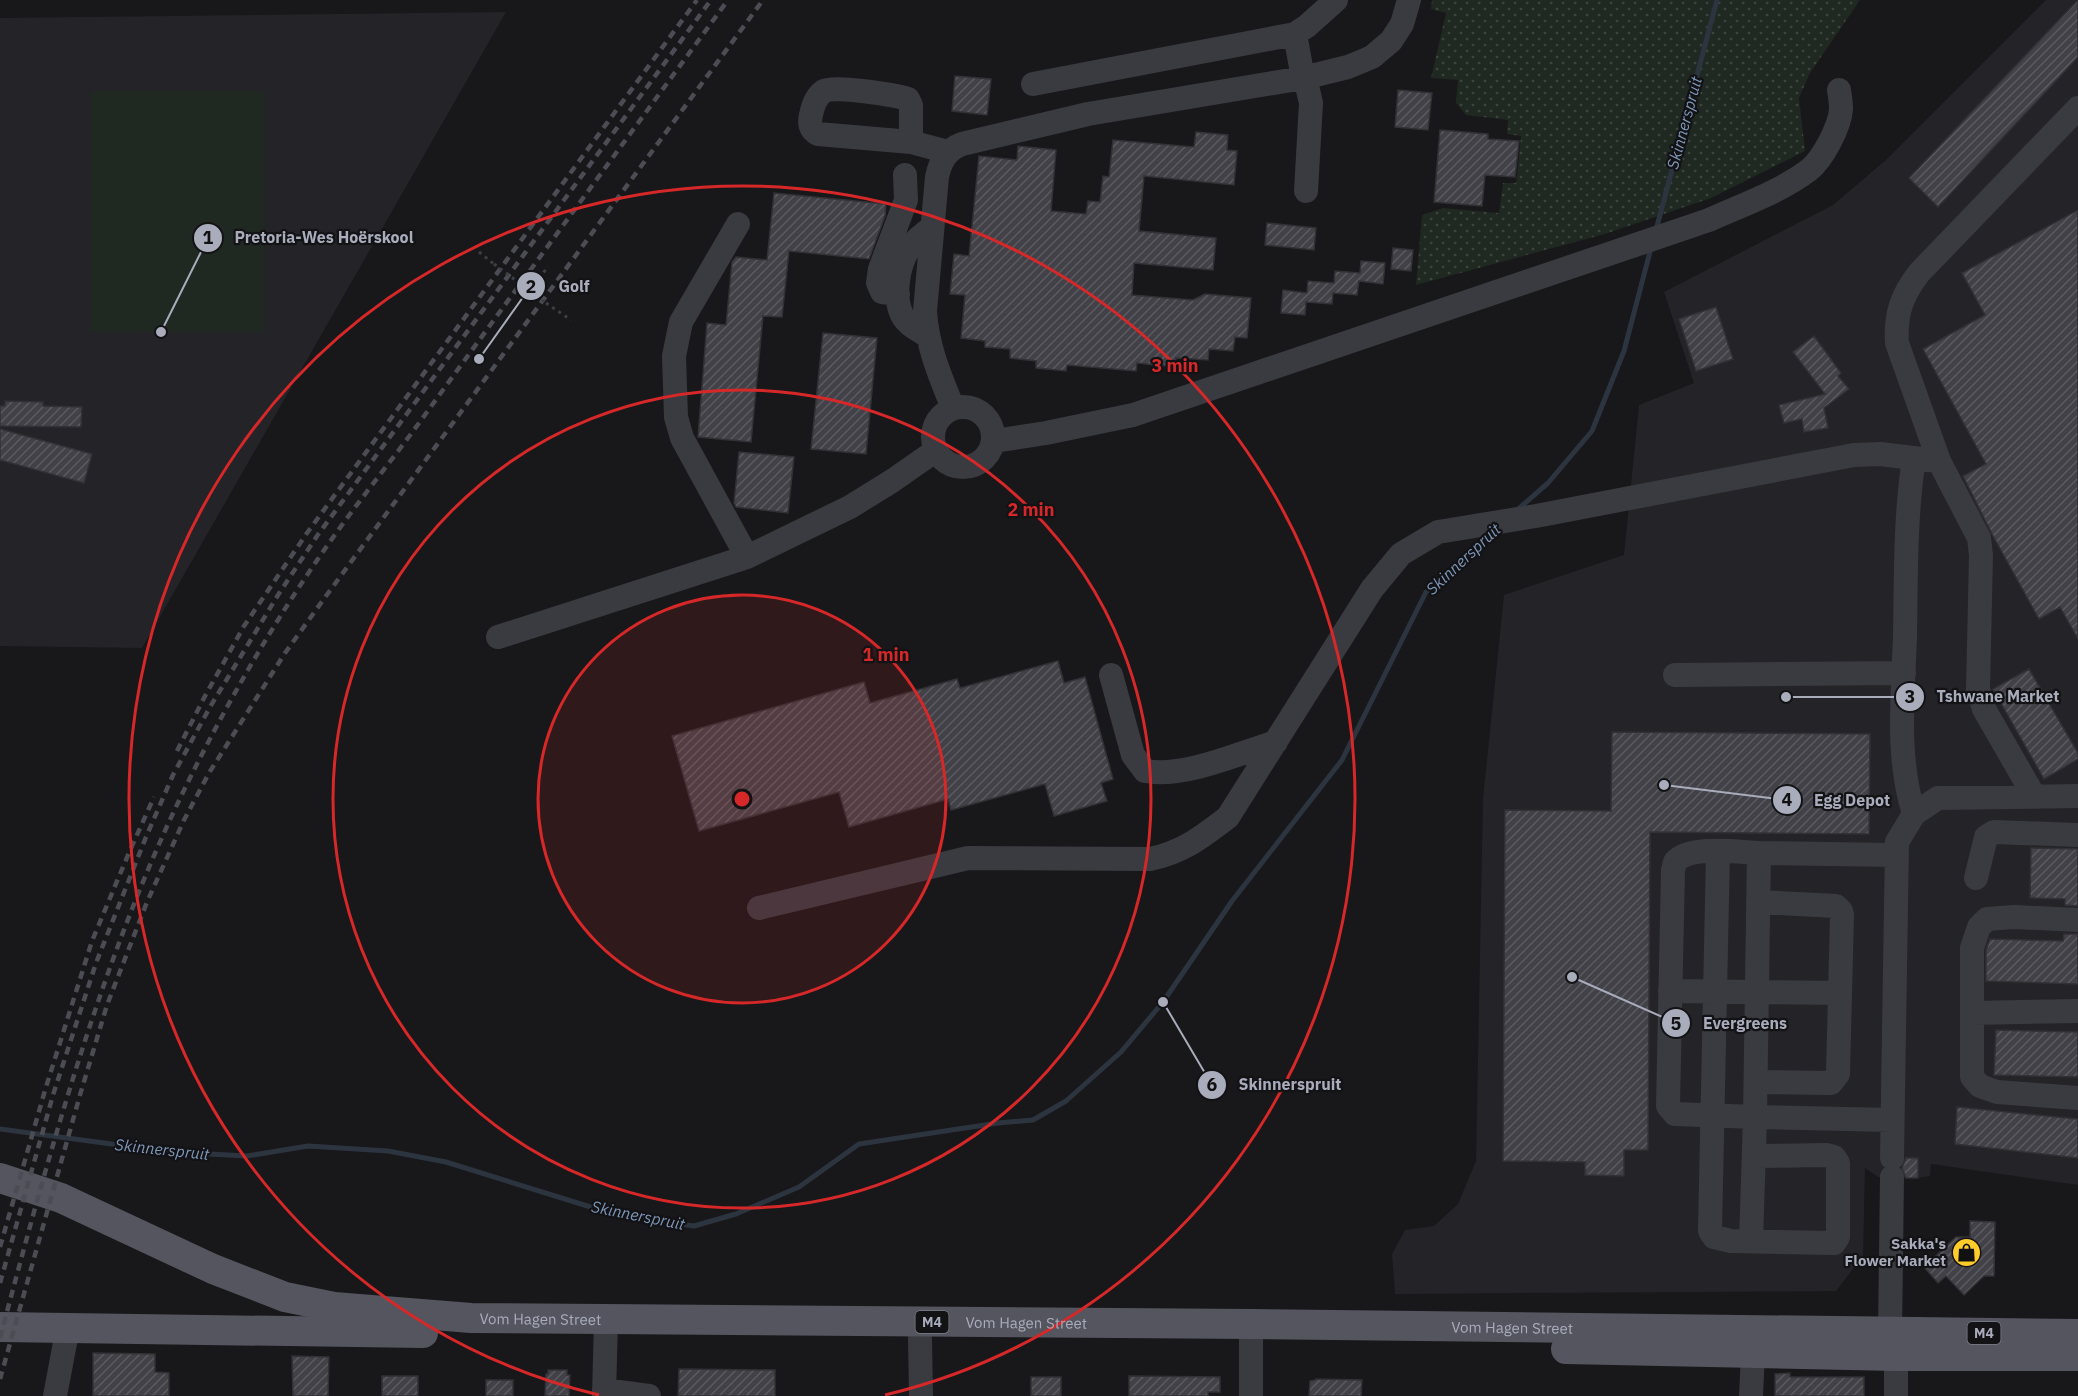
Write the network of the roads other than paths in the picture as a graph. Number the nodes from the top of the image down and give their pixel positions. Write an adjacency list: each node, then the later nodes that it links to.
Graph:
1 (1336, 0): 4 (street)
2 (1394, 0): 5 (street)
3 (1409, 0): 5 (street)
4 (1295, 34): 6 (street); 7 (street)
5 (1348, 67): 7 (street)
6 (1082, 76): 8 (street); 11 (street)
7 (1303, 78): 11 (street); 15 (street)
8 (1033, 84)
9 (1839, 90): 21 (street)
10 (2078, 108): 24 (street)
11 (1088, 114): 13 (street)
12 (911, 142): 13 (street)
13 (948, 152): 17 (street)
14 (904, 175): 18 (street)
15 (1306, 191)
16 (738, 224): 25 (street)
17 (932, 226): 18 (street); 19 (street)
18 (898, 294): 19 (street)
19 (927, 336): 20 (street)
20 (953, 408): 21 (street); 22 (street)
21 (994, 441): 22 (street)
22 (935, 451): 25 (street)
23 (1914, 458): 24 (street); 27 (street); 30 (street)
24 (1939, 461): 32 (street)
25 (747, 557): 26 (street)
26 (498, 637)
27 (1904, 673): 29 (street); 33 (street)
28 (1111, 675): 30 (street)
29 (1675, 675)
30 (1276, 742): 41 (street)
31 (2078, 796): 32 (street)
32 (2028, 797): 33 (street); 34 (street)
33 (1914, 814): 38 (street)
34 (2020, 832): 35 (street); 39 (street)
35 (2078, 835)
36 (1718, 852): 37 (street); 43 (street); 44 (street)
37 (1759, 853): 38 (street); 40 (street)
38 (1895, 855): 53 (street)
39 (1976, 878)
40 (1758, 903): 45 (street); 46 (street)
41 (759, 908)
42 (2078, 920): 48 (street)
43 (1670, 991): 44 (street); 51 (street)
44 (1715, 992): 45 (street); 51 (street)
45 (1757, 992): 46 (street); 49 (street)
46 (1840, 993): 49 (street)
47 (2078, 1011): 48 (street)
48 (1972, 1013): 50 (street)
49 (1756, 1082): 52 (street)
50 (2078, 1098)
51 (1713, 1115): 52 (street); 56 (street)
52 (1755, 1117): 53 (street); 54 (street)
53 (1892, 1120): 63 (street)
54 (1754, 1156): 56 (street); 56 (street)
55 (0, 1178): 59 (main road, Vom Hagen Street / M4)
56 (1751, 1241)
57 (0, 1327): 58 (main road, Vom Hagen Street / M4)
58 (68, 1327): 59 (main road, Vom Hagen Street / M4); 67 (street)
59 (605, 1328): 60 (main road, Vom Hagen Street / M4); 62 (main road, Vom Hagen Street / M4); 66 (street)
60 (1251, 1333): 62 (main road, Vom Hagen Street / M4); 63 (main road, Vom Hagen Street / M4); 64 (main road, Vom Hagen Street / M4); 70 (street)
61 (2078, 1334): 63 (main road, Vom Hagen Street / M4)
62 (920, 1339): 69 (street)
63 (1893, 1344): 64 (main road, Vom Hagen Street / M4); 65 (main road, Vom Hagen Street / M4); 72 (street)
64 (1753, 1353): 71 (street)
65 (2078, 1356)
66 (604, 1393): 68 (street)
67 (55, 1396)
68 (649, 1396)
69 (921, 1396)
70 (1251, 1396)
71 (1752, 1396)
72 (1896, 1396)

